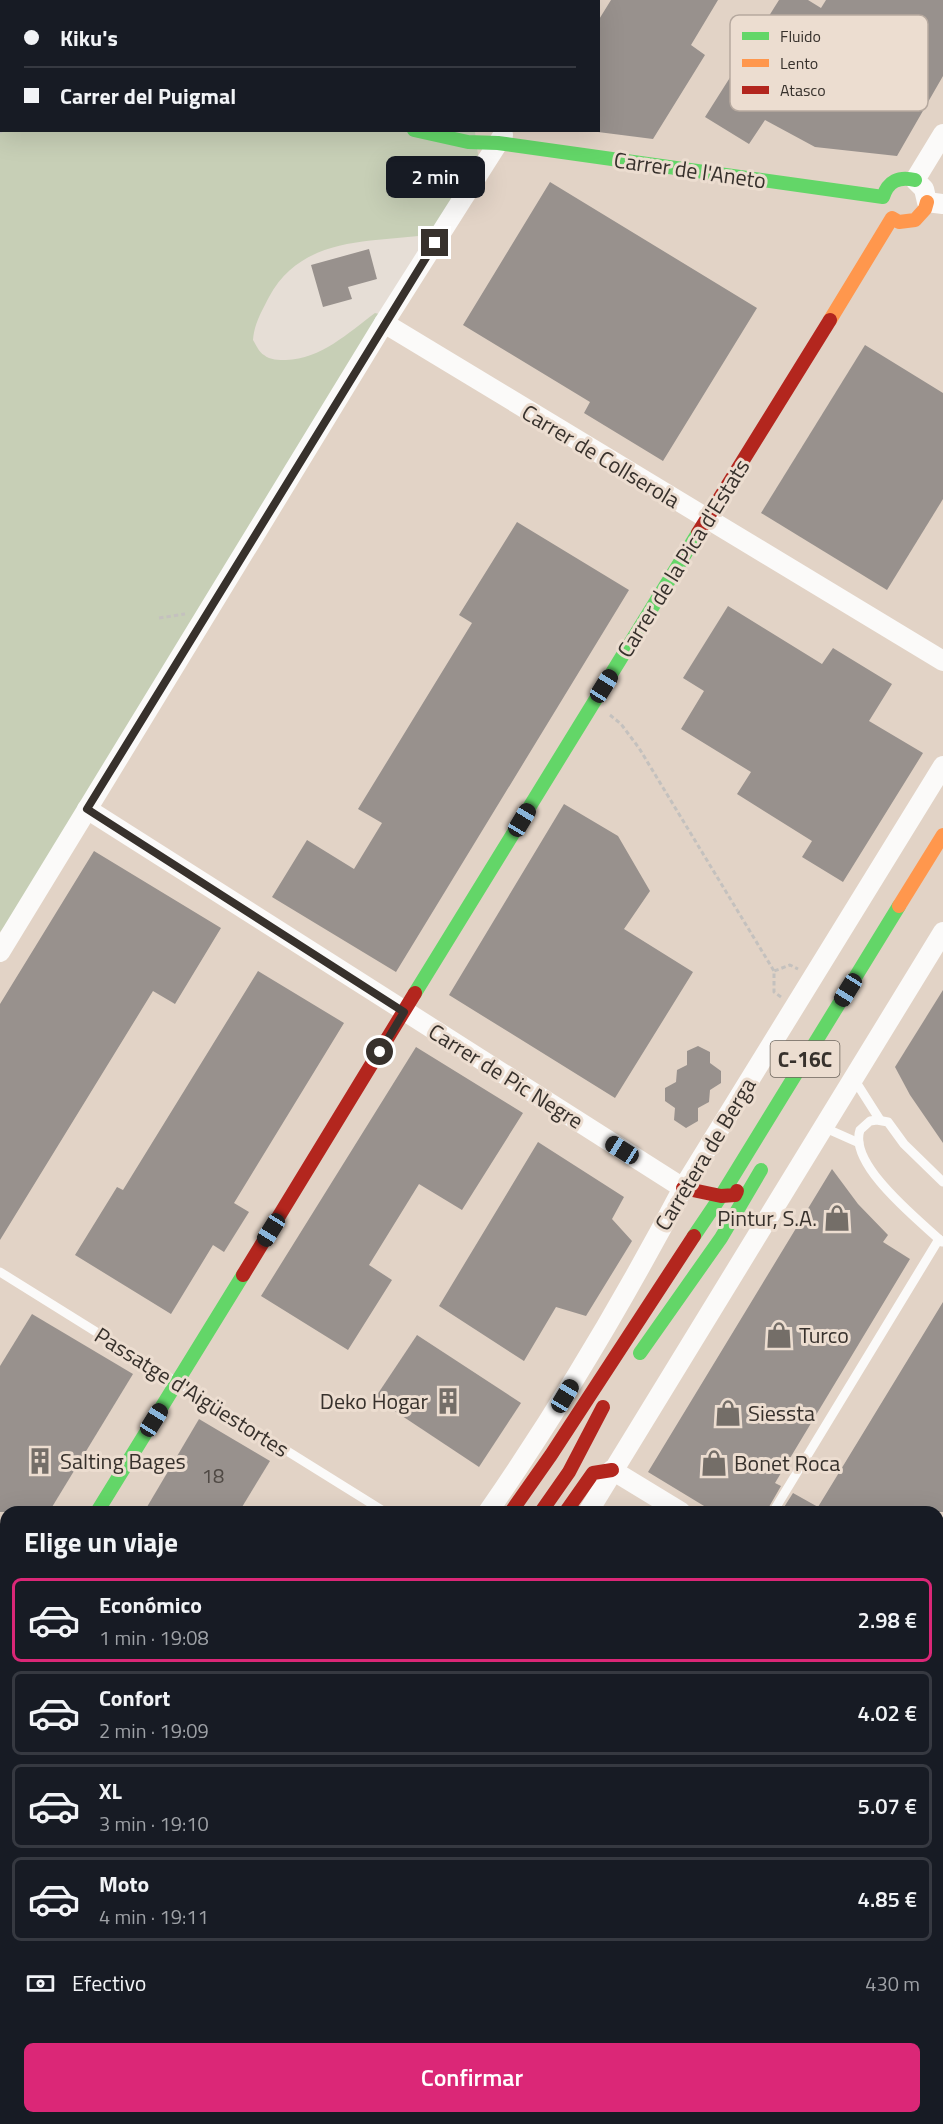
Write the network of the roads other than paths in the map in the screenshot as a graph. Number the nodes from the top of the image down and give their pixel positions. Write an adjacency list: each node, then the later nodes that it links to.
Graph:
1 (423, 132): 3 (street, Carrer de l'Aneto)
2 (943, 134): 4 (street)
3 (502, 137): 4 (street, Carrer de l'Aneto); 6 (street)
4 (915, 180): 5 (street)
5 (935, 203): 7 (street, Carrer de la Pica d'Estats)
6 (384, 323): 7 (street, Carrer de Collserola); 10 (street)
7 (706, 519): 8 (street, Carrer de Collserola); 14 (street, Carrer de la Pica d'Estats)
8 (943, 661)
9 (943, 766): 22 (street, Carretera de Berga)
10 (87, 809): 13 (street); 14 (street, Carrer de Pic Negre)
11 (943, 836): 23 (street, C-16C)
12 (943, 932): 15 (street)
13 (0, 952)
14 (404, 1012): 22 (street, Carrer de Pic Negre); 29 (street, Carrer de la Pica d'Estats)
15 (853, 1077): 17 (lane); 18 (street)
16 (799, 1095): 23 (street)
17 (880, 1120): 19 (lane); 21 (lane)
18 (823, 1127): 19 (lane); 30 (street)
19 (859, 1143): 25 (lane)
20 (767, 1159): 28 (street)
21 (943, 1182)
22 (686, 1196): 23 (street); 33 (street, Carretera de Berga)
23 (721, 1196): 27 (street, C-16C)
24 (690, 1219): 27 (street)
25 (941, 1241): 40 (lane)
26 (0, 1272): 29 (lane, Passatge d'Aigüestortes)
27 (664, 1280): 34 (street, C-16C)
28 (633, 1364)
29 (177, 1383): 31 (street, Carrer de la Pica d'Estats); 32 (lane, Passatge d'Aigüestortes)
30 (612, 1470): 37 (street); 38 (street); 39 (street)
31 (102, 1506)
32 (375, 1506)
33 (492, 1506)
34 (515, 1506)
35 (532, 1506): 36 (street)
36 (545, 1506)
37 (569, 1506)
38 (591, 1506)
39 (671, 1506)
40 (777, 1506)

